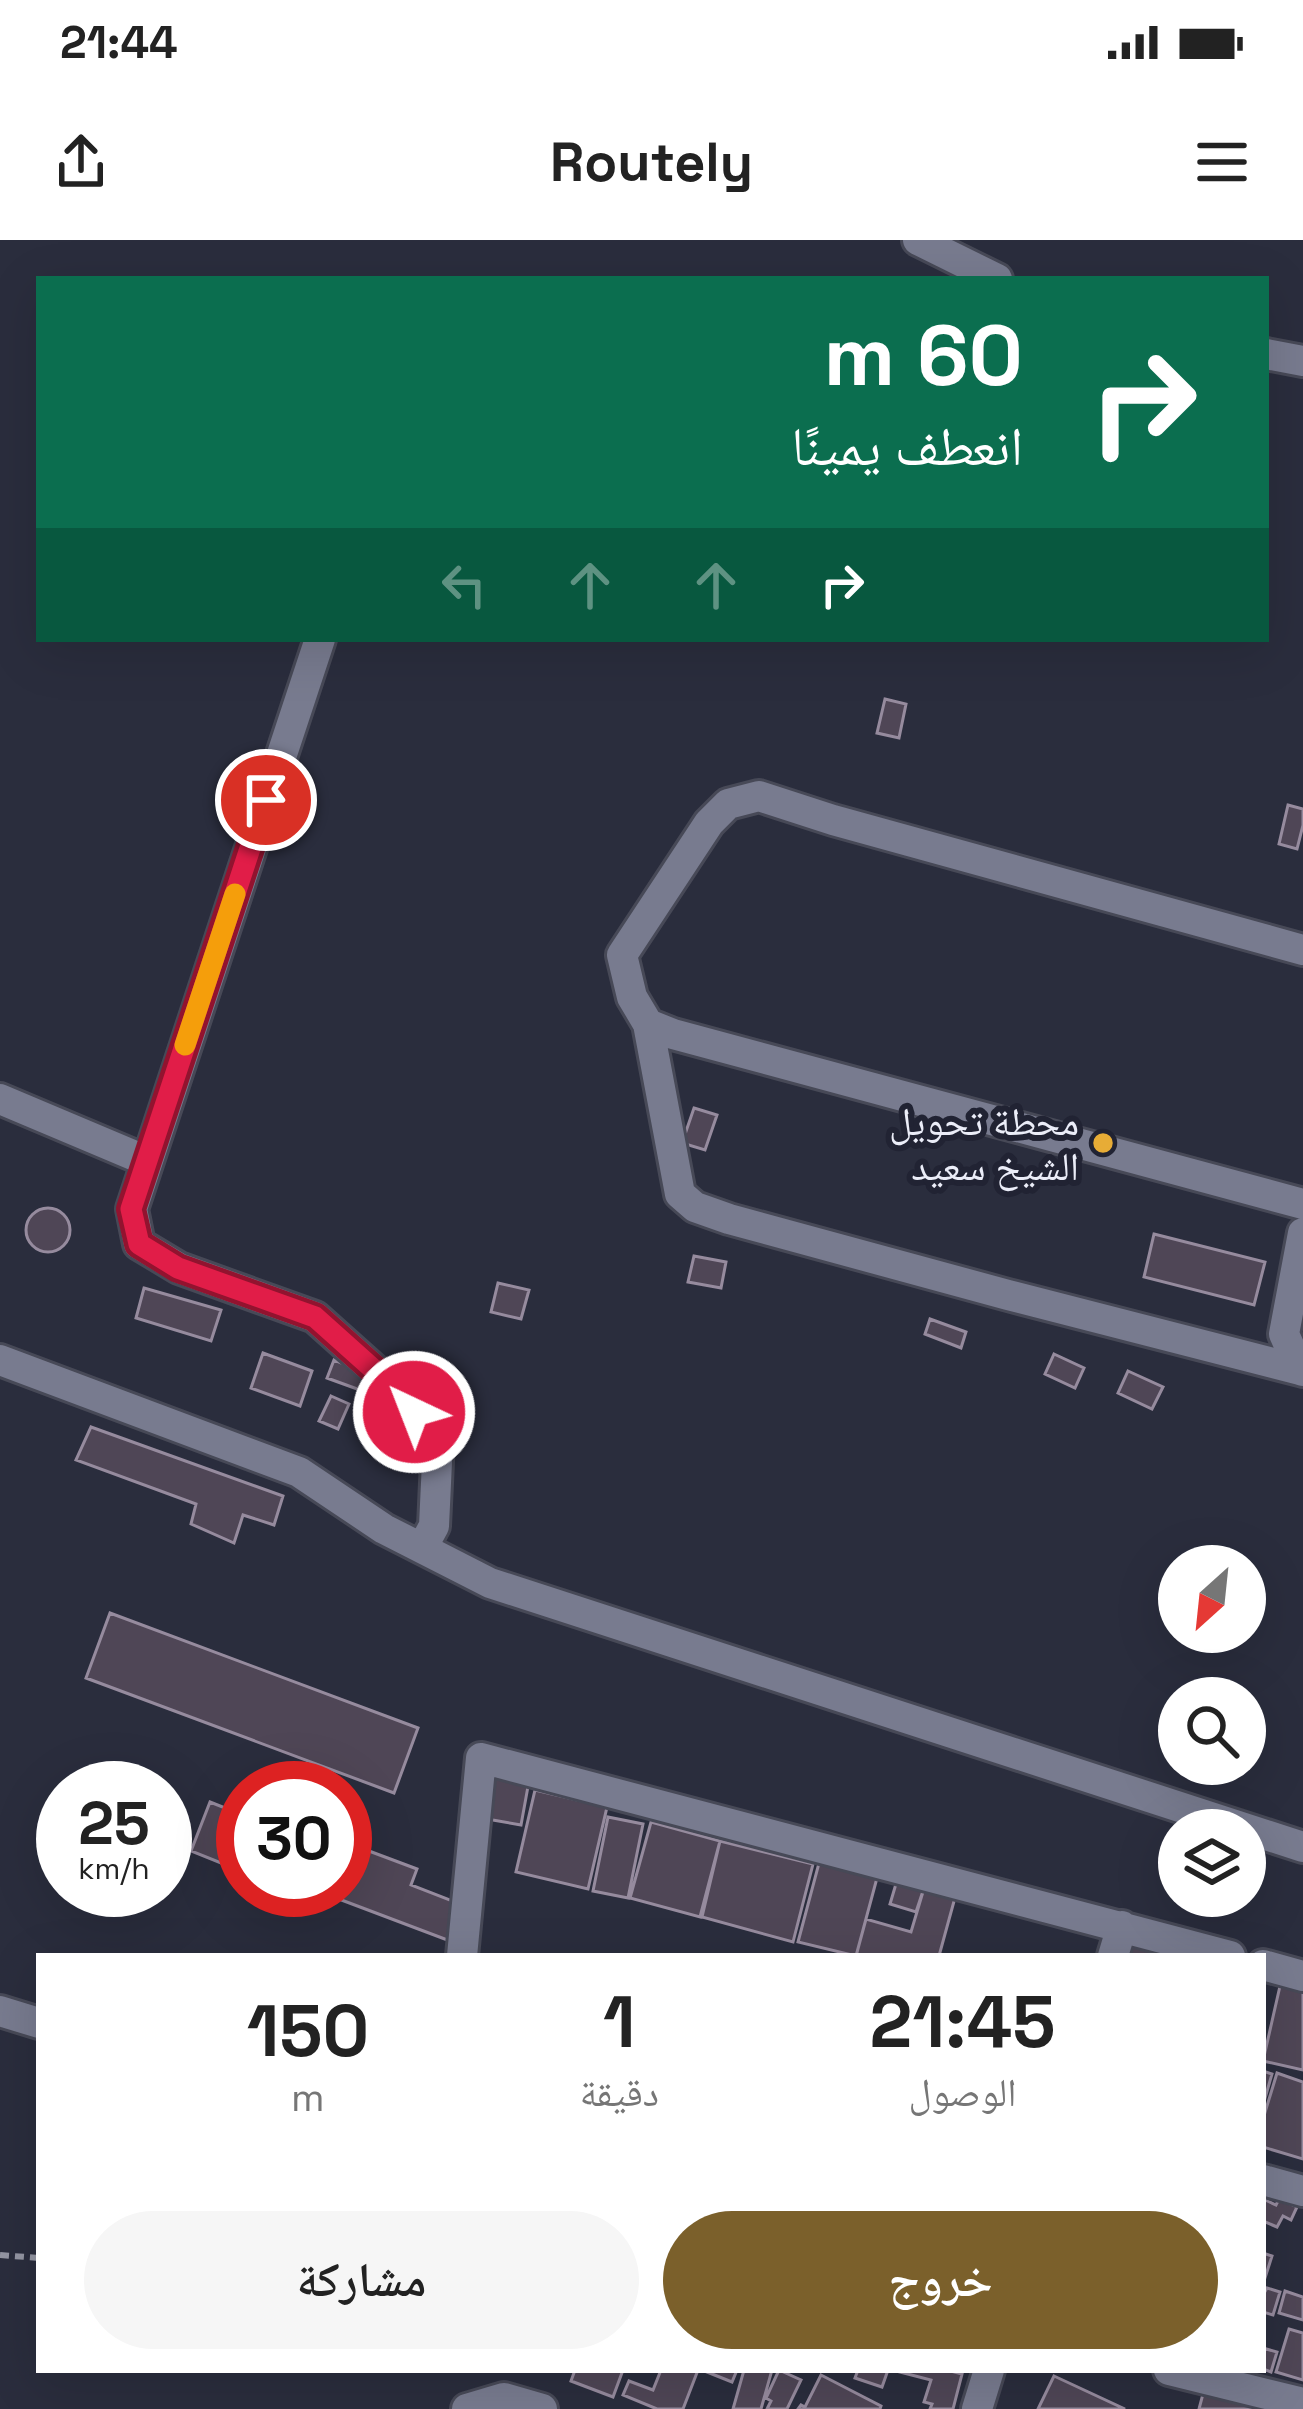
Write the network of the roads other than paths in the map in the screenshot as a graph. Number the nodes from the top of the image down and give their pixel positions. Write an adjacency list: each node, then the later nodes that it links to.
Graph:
1 (918, 240): 2 (street)
2 (991, 276)
3 (1269, 355): 4 (street)
4 (1303, 361)
5 (319, 642): 9 (street)
6 (1303, 950): 7 (street)
7 (648, 1024): 10 (street); 13 (street)
8 (0, 1099): 9 (street)
9 (147, 1161): 14 (street)
10 (1303, 1204)
11 (1303, 1233): 13 (street)
12 (0, 1360): 14 (street)
13 (1301, 1371)
14 (422, 1549): 15 (street)
15 (1303, 1847)
16 (1117, 1941): 17 (street); 18 (street)
17 (462, 1953)
18 (1207, 1953)
19 (1266, 1966): 20 (street)
20 (1303, 1976)
21 (0, 2011): 22 (street)
22 (36, 2022)
23 (1266, 2181): 24 (street)
24 (1303, 2191)
25 (988, 2373): 30 (street)
26 (1181, 2373): 27 (street)
27 (1303, 2403)
28 (467, 2409): 29 (street)
29 (542, 2409)
30 (977, 2409)

